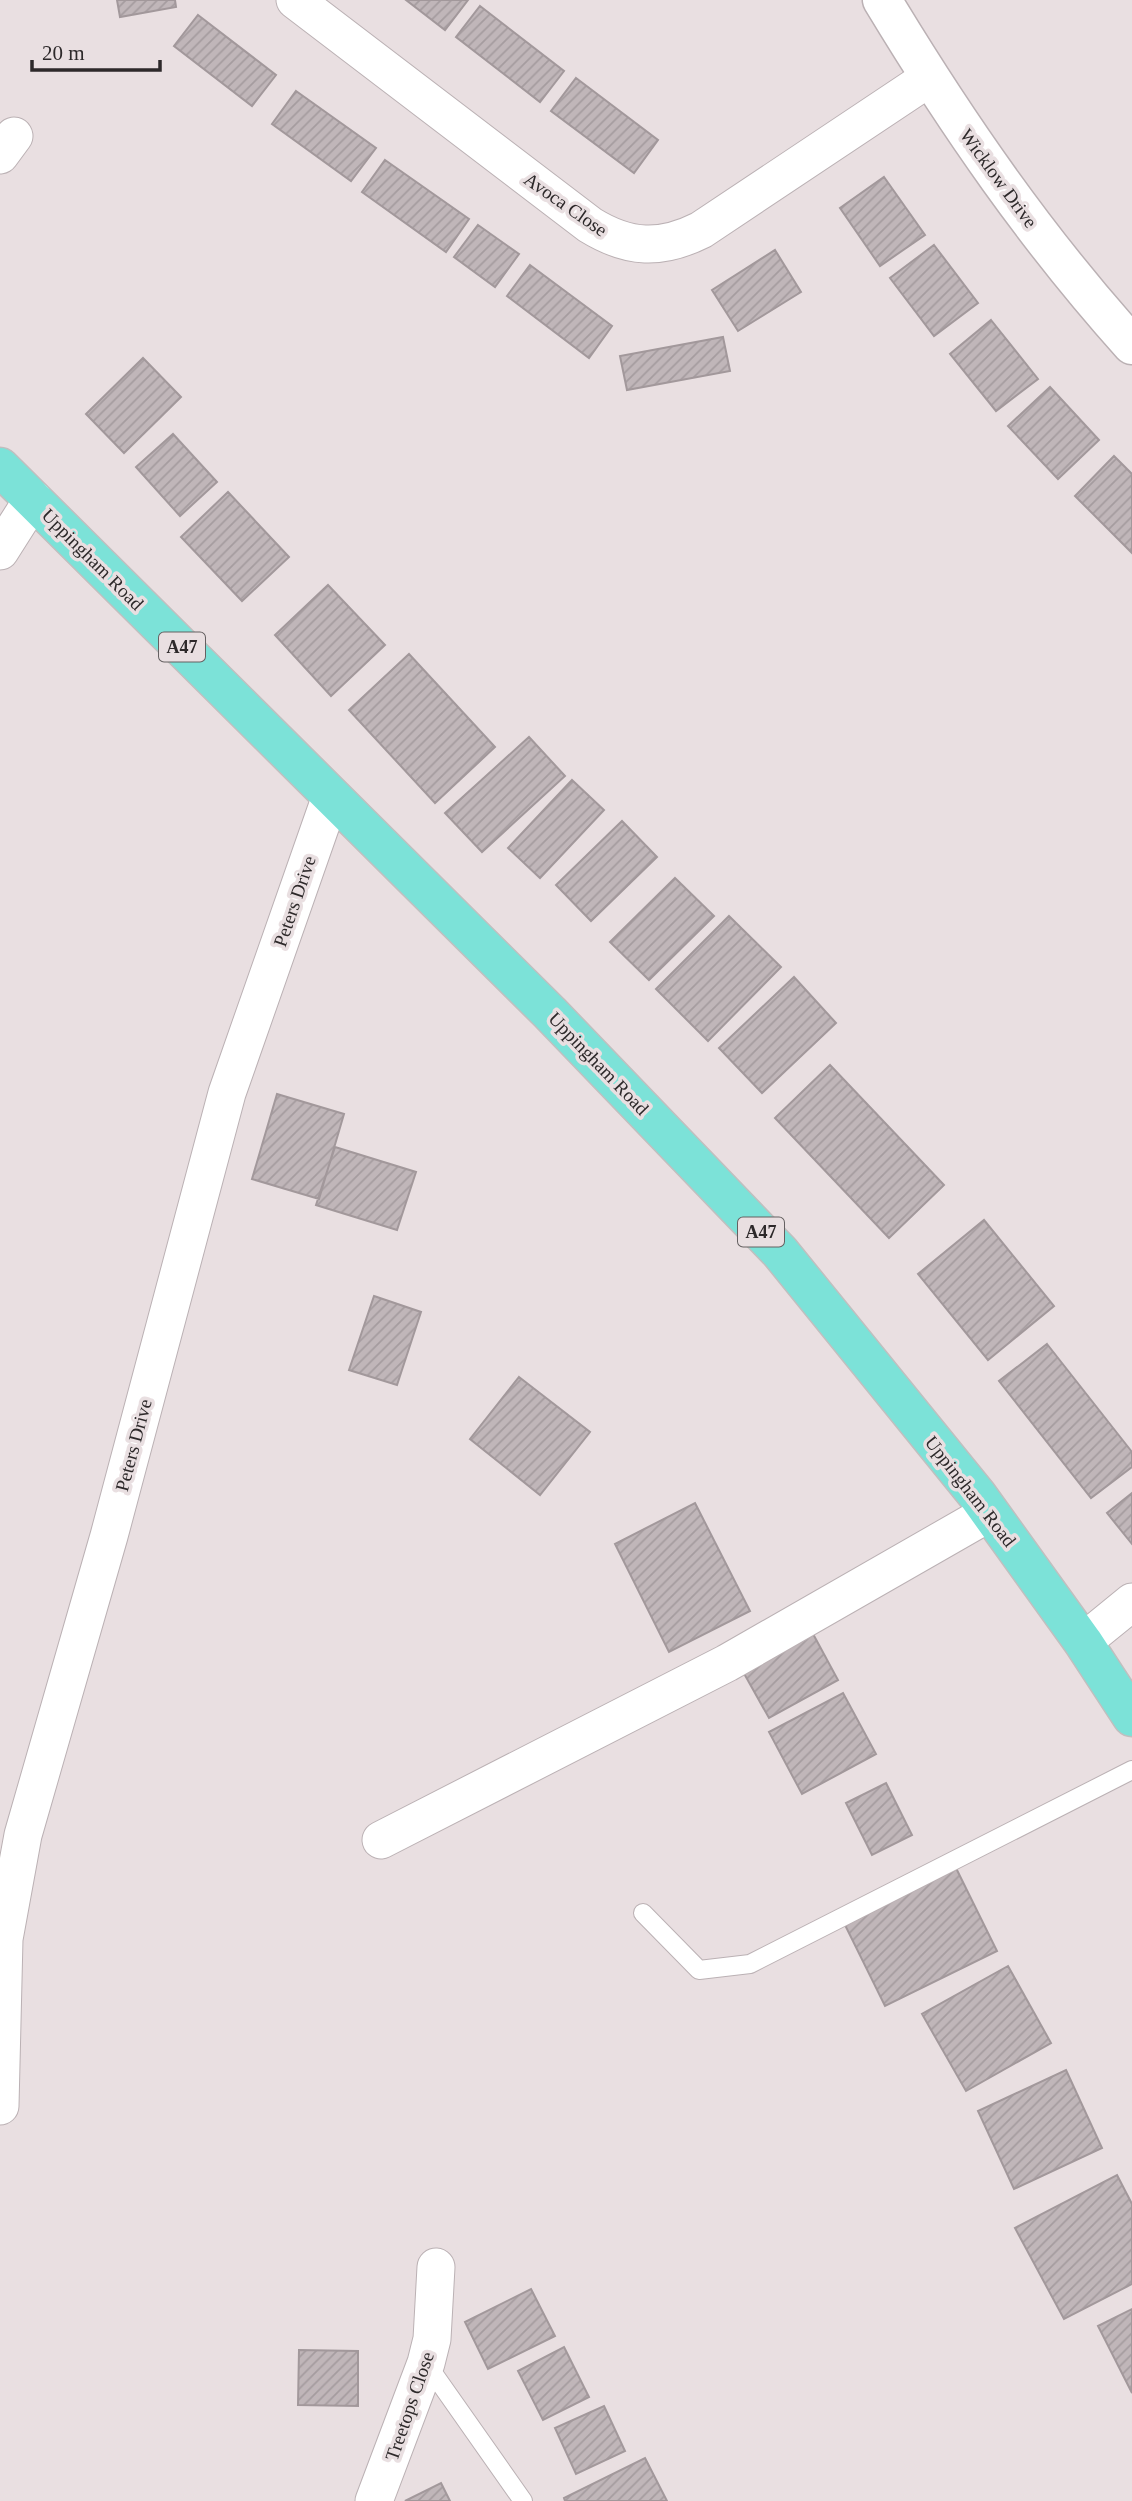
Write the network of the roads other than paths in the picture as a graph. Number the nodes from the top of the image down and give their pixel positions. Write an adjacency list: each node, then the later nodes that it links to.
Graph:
1 (295, 0): 3 (street, Avoca Close)
2 (882, 0): 3 (street, Wicklow Drive)
3 (929, 78): 4 (street, Wicklow Drive)
4 (1132, 345)
5 (0, 467): 6 (highway, Uppingham Road / A47)
6 (33, 499): 7 (street); 8 (highway, Uppingham Road / A47)
7 (0, 551)
8 (331, 796): 9 (highway, Uppingham Road / A47); 16 (street, Peters Drive)
9 (989, 1513): 11 (highway, Uppingham Road / A47); 14 (street)
10 (1132, 1602): 11 (street)
11 (1083, 1642): 12 (highway, Uppingham Road / A47)
12 (1132, 1717)
13 (1132, 1770): 15 (lane)
14 (382, 1840)
15 (643, 1913)
16 (0, 2106)
17 (436, 2267): 18 (street, Treetops Close)
18 (426, 2363): 19 (street, Treetops Close); 20 (lane)
19 (374, 2501)
20 (523, 2501)

